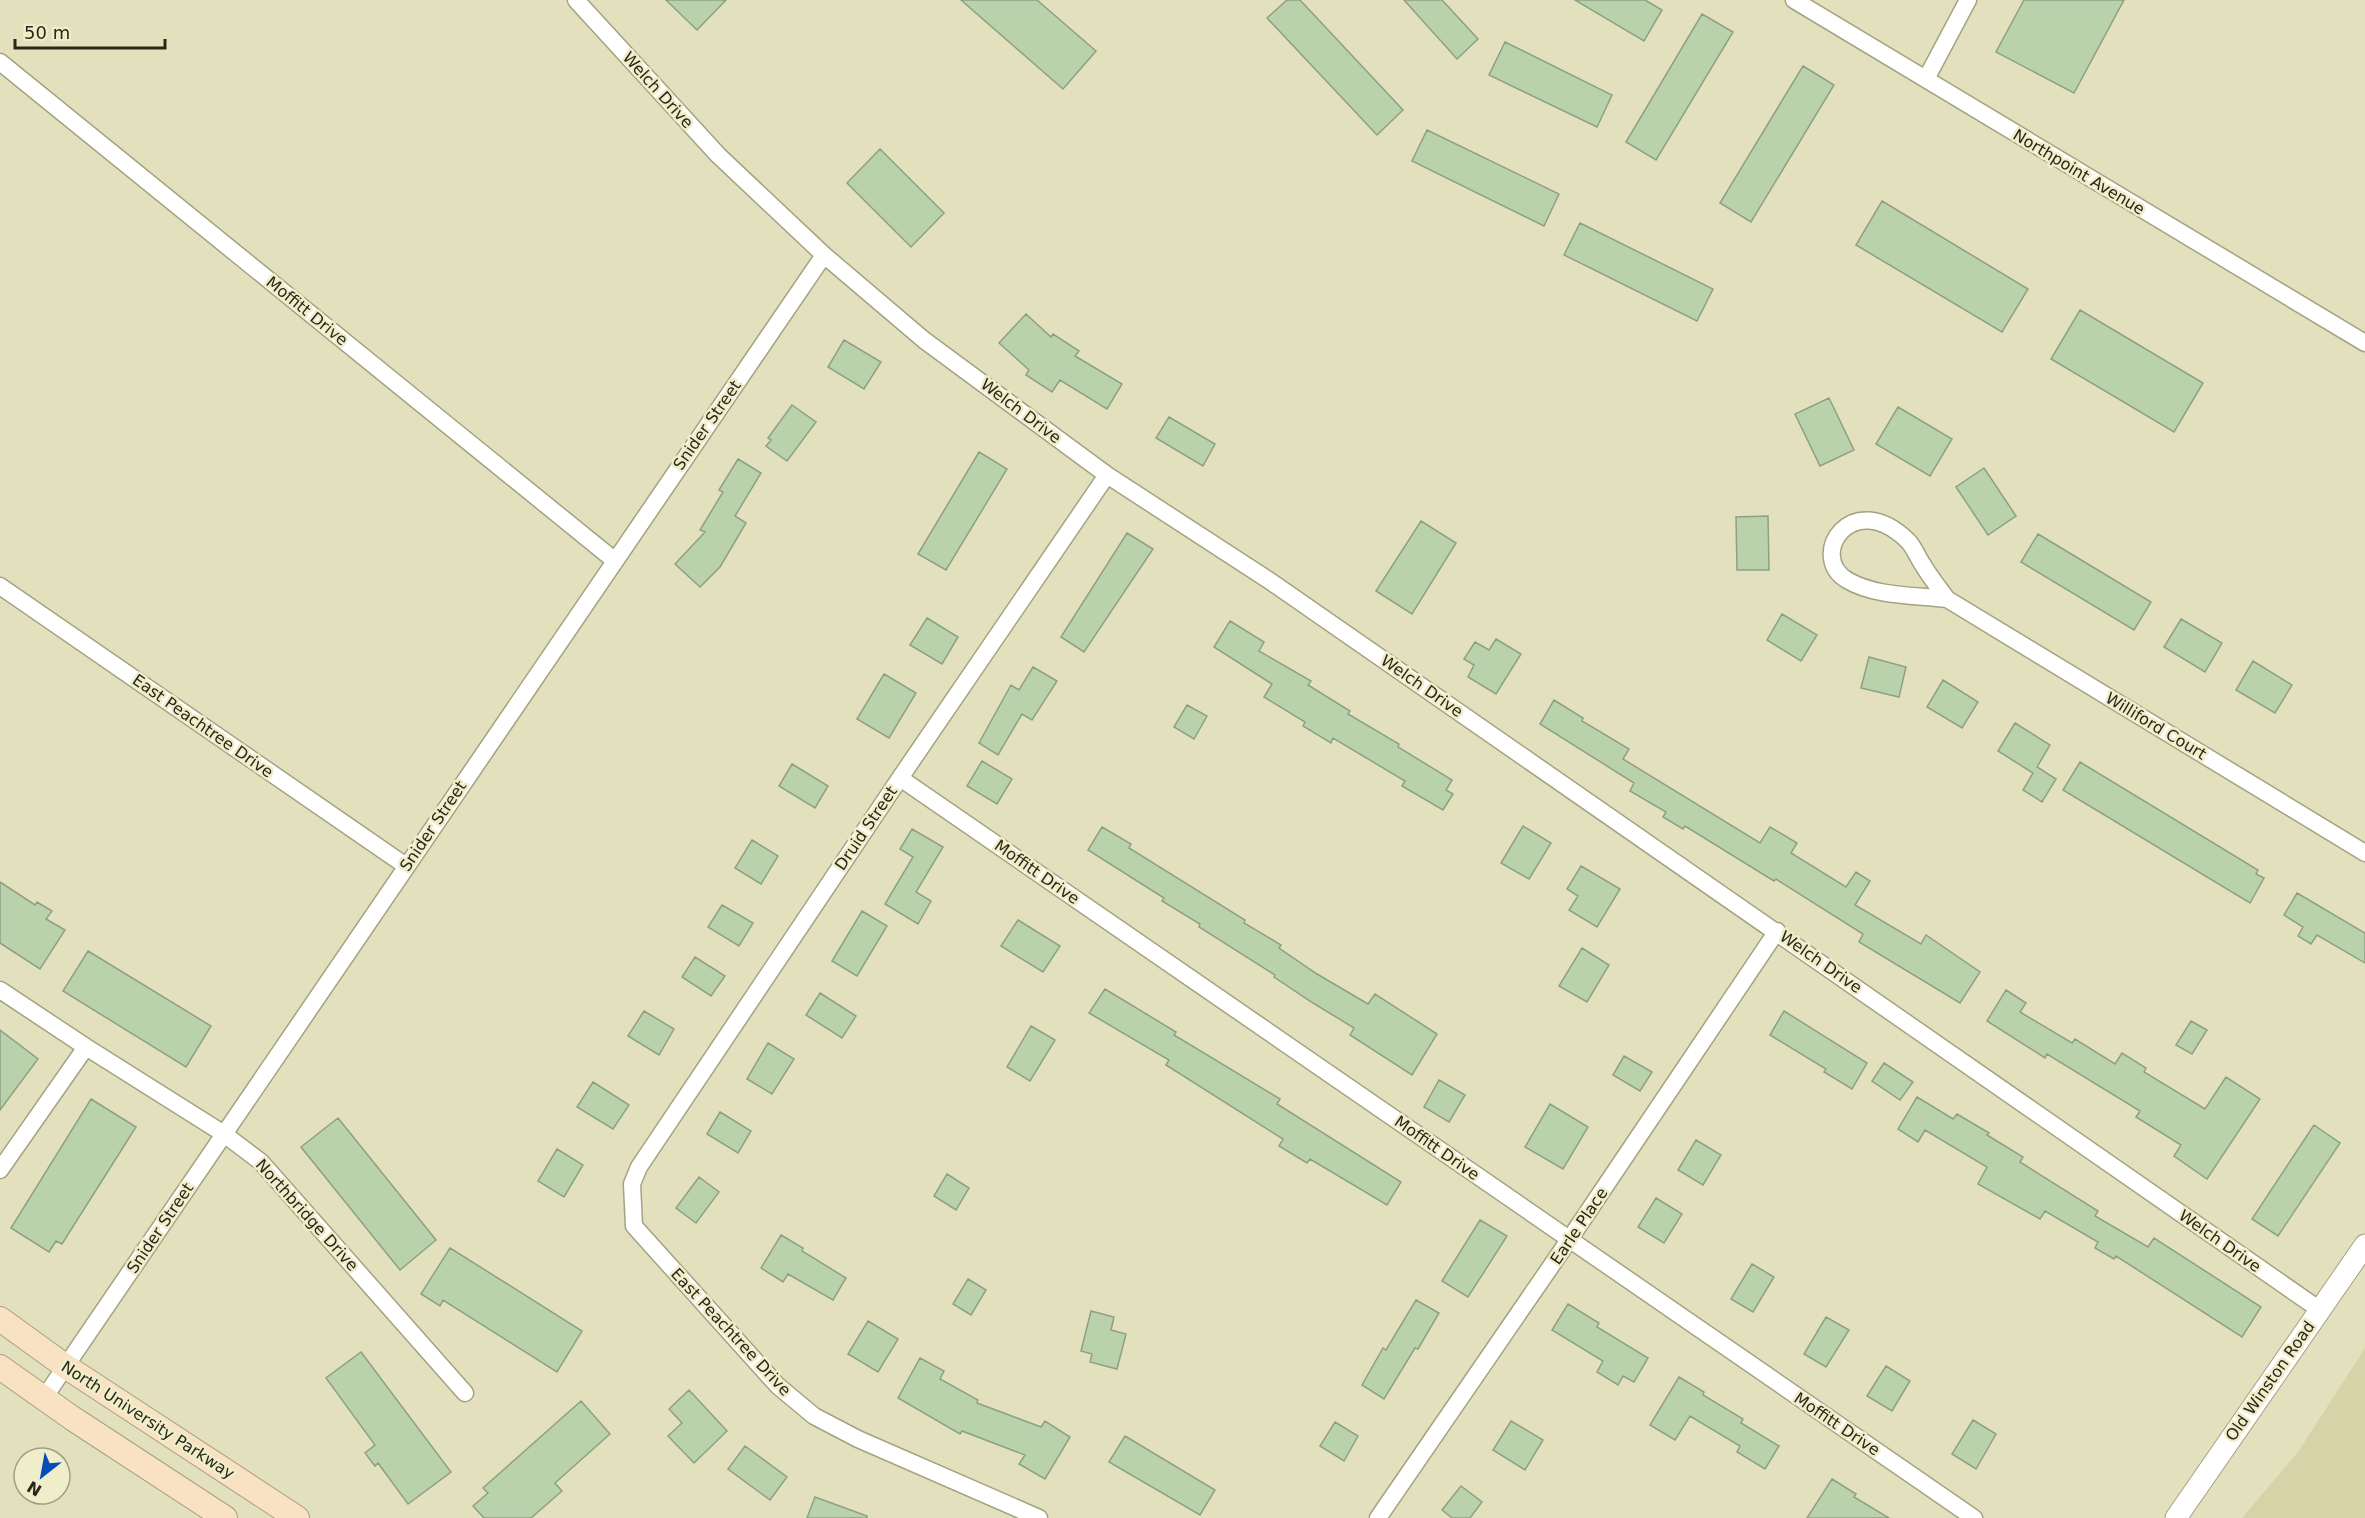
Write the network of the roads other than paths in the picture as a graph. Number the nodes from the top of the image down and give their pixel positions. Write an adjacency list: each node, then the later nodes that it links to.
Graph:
1 (576, 0): 6 (street, Welch Drive)
2 (1794, 0): 5 (street, Northpoint Avenue)
3 (1968, 0): 5 (street)
4 (0, 62): 9 (street, Moffitt Drive)
5 (1926, 79): 7 (street, Northpoint Avenue)
6 (824, 255): 8 (street, Welch Drive); 9 (street, Snider Street)
7 (2365, 343)
8 (1107, 475): 12 (street, Druid Street); 15 (street, Welch Drive)
9 (614, 560): 14 (street, Snider Street)
10 (0, 586): 14 (street, East Peachtree Drive)
11 (1947, 599): 11 (street, Williford Court); 13 (street, Williford Court)
12 (900, 778): 20 (street, Druid Street); 21 (street, Moffitt Drive)
13 (2365, 853)
14 (406, 866): 18 (street, Snider Street)
15 (1777, 931): 21 (street, Earle Place); 23 (street, Welch Drive)
16 (0, 990): 17 (street, Northbridge Drive)
17 (86, 1047): 18 (street, Northbridge Drive); 19 (street)
18 (224, 1134): 25 (street, Snider Street); 27 (street, Northbridge Drive)
19 (0, 1170)
20 (632, 1184): 31 (street, East Peachtree Drive)
21 (1569, 1240): 32 (street, Earle Place); 33 (street, Moffitt Drive)
22 (2365, 1245): 23 (street, Old Winston Road)
23 (2320, 1310): 34 (street, Old Winston Road)
24 (0, 1319): 25 (main road, North University Parkway)
25 (65, 1366): 28 (street, Snider Street); 30 (main road, North University Parkway)
26 (0, 1367): 28 (main road)
27 (465, 1393)
28 (44, 1398): 29 (main road)
29 (225, 1518)
30 (297, 1518)
31 (1039, 1518)
32 (1378, 1518)
33 (1974, 1518)
34 (2176, 1518)

